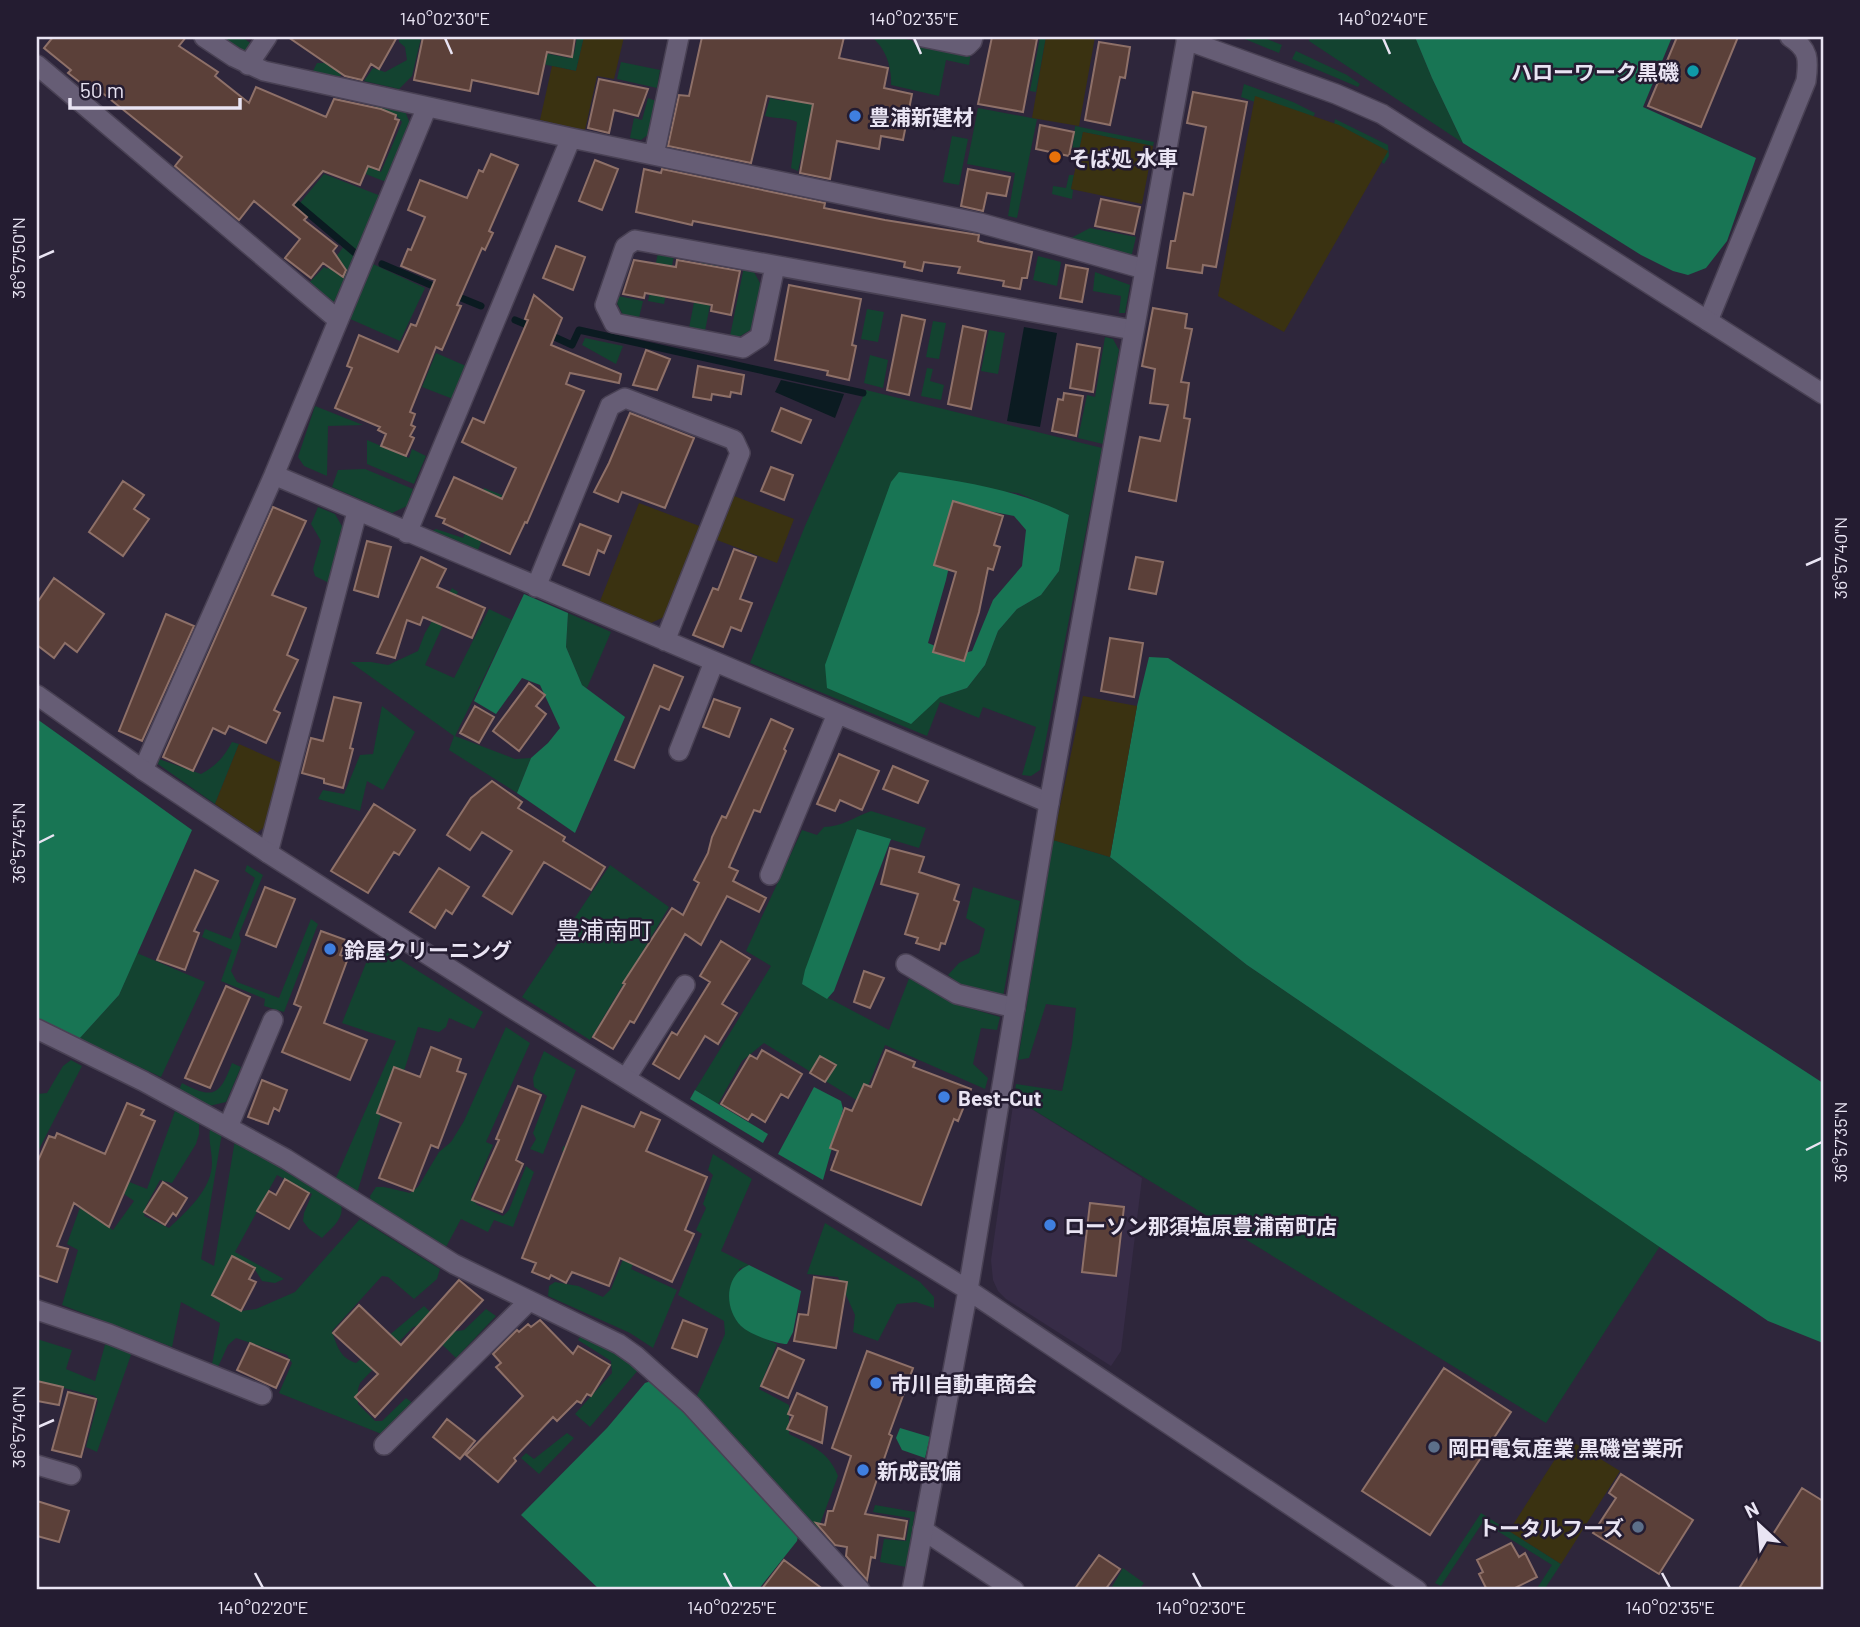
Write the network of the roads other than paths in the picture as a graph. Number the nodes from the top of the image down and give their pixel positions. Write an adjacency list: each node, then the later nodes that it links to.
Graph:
1 (204, 37): 9 (street)
2 (267, 37): 9 (street)
3 (679, 37): 12 (street)
4 (923, 37): 5 (street)
5 (973, 37)
6 (1790, 37): 16 (street)
7 (1182, 38): 14 (street); 16 (street)
8 (37, 65): 15 (street)
9 (248, 65): 10 (street)
10 (427, 107): 11 (street); 15 (street)
11 (571, 138): 12 (street); 21 (street)
12 (654, 155): 14 (street)
13 (775, 266): 13 (street); 17 (street)
14 (1144, 269): 17 (street)
15 (337, 319): 19 (street)
16 (1708, 321): 18 (street)
17 (1133, 330): 29 (street)
18 (1823, 394)
19 (274, 475): 20 (street); 28 (street)
20 (357, 512): 21 (street); 30 (street)
21 (407, 533): 22 (street)
22 (536, 587): 23 (street); 23 (street)
23 (666, 641): 24 (street)
24 (714, 662): 26 (street); 27 (street)
25 (37, 695): 28 (street)
26 (837, 713): 29 (street); 31 (street)
27 (679, 751)
28 (144, 770): 30 (street)
29 (1049, 803): 34 (street)
30 (268, 853): 37 (street)
31 (770, 874)
32 (906, 964): 34 (street)
33 (685, 985): 37 (street)
34 (1015, 1008): 39 (street)
35 (273, 1020): 38 (street)
36 (37, 1028): 38 (street)
37 (626, 1078): 39 (street)
38 (228, 1127): 40 (street)
39 (968, 1290): 46 (street); 50 (street)
40 (529, 1301): 43 (street); 47 (street)
41 (37, 1310): 42 (street)
42 (262, 1395)
43 (384, 1445)
44 (37, 1465): 45 (street)
45 (71, 1475)
46 (923, 1530): 48 (street); 49 (street)
47 (860, 1590)
48 (912, 1590)
49 (1014, 1590)
50 (1417, 1590)

